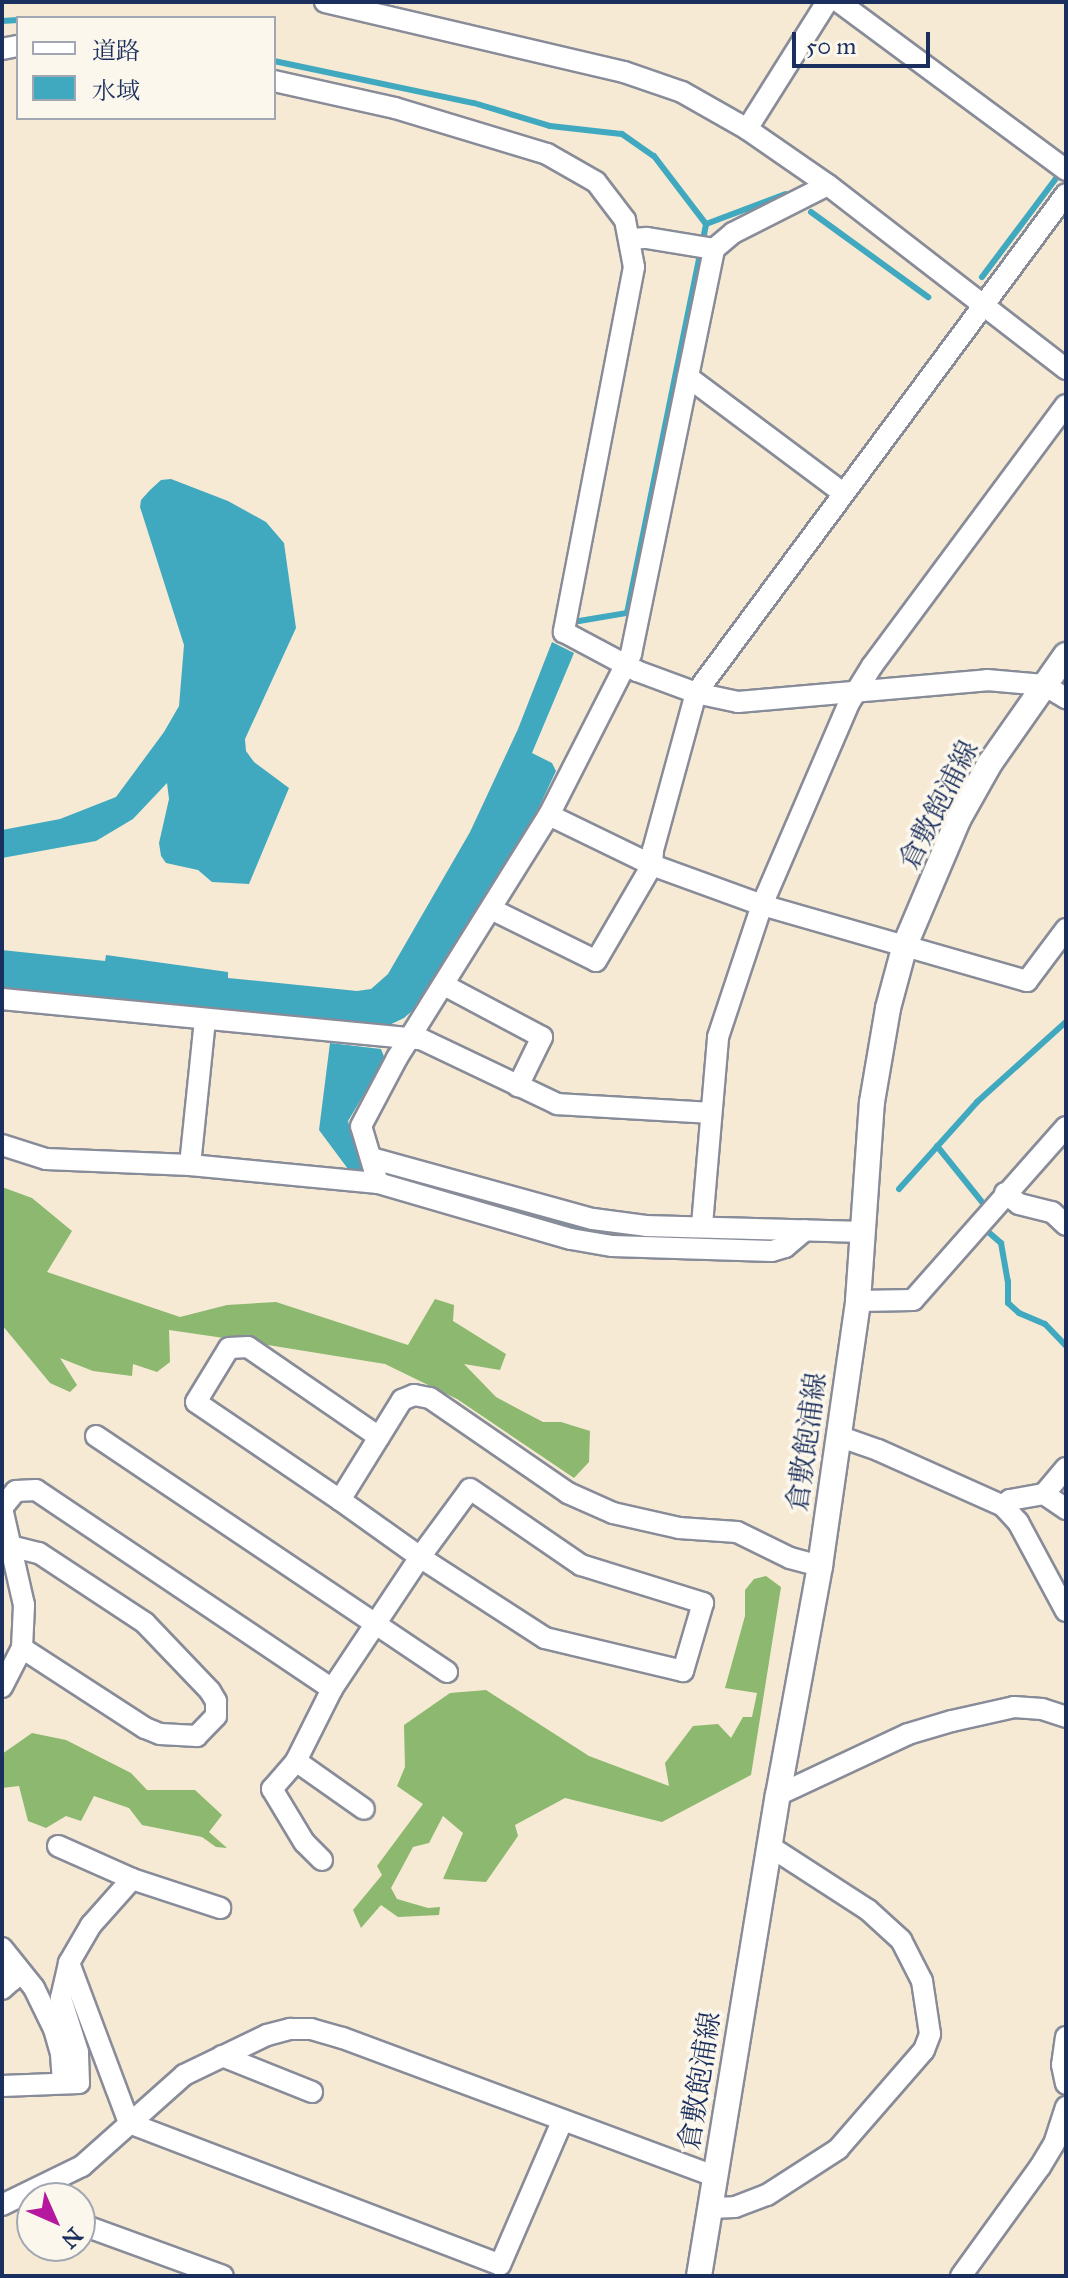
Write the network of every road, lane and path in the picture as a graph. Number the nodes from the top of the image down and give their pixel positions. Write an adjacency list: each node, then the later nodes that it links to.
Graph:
1 (325, 2): 4 (street)
2 (827, 2): 6 (street)
3 (839, 2): 7 (street)
4 (393, 9): 6 (street)
5 (276, 81): 10 (street)
6 (747, 129): 8 (street)
7 (1066, 170)
8 (828, 185): 11 (street); 12 (street)
9 (1066, 194): 12 (street)
10 (631, 239): 11 (street); 18 (street)
11 (703, 247): 14 (street)
12 (982, 304): 13 (street); 16 (street)
13 (1066, 369)
14 (688, 377): 16 (street); 18 (street)
15 (1066, 405): 20 (street)
16 (842, 492): 21 (street)
17 (1066, 655): 19 (main road, 倉敷飽浦線)
18 (626, 665): 21 (street); 23 (street)
19 (1044, 685): 20 (street); 22 (street); 28 (main road, 倉敷飽浦線)
20 (858, 689): 21 (street); 25 (street)
21 (696, 693): 24 (street)
22 (1066, 698)
23 (549, 815): 24 (street); 26 (street)
24 (652, 865): 25 (street); 26 (street)
25 (762, 905): 28 (street); 34 (street)
26 (491, 909): 29 (street)
27 (1066, 929): 28 (street)
28 (905, 945): 43 (main road, 倉敷飽浦線)
29 (444, 985): 32 (street); 33 (street)
30 (2, 999): 31 (street)
31 (205, 1021): 32 (street); 37 (street)
32 (410, 1038): 33 (street); 38 (street)
33 (518, 1086): 34 (street)
34 (711, 1113): 40 (street)
35 (1066, 1127): 39 (street)
36 (2, 1145): 37 (street)
37 (190, 1165): 38 (street)
38 (374, 1171): 40 (street); 42 (street)
39 (1005, 1193): 41 (street); 44 (street)
40 (702, 1225): 42 (street)
41 (1066, 1225)
42 (805, 1230): 43 (street)
43 (863, 1232): 44 (main road, 倉敷飽浦線)
44 (858, 1301): 46 (main road, 倉敷飽浦線)
45 (96, 1436): 57 (street)
46 (838, 1436): 51 (street); 55 (main road, 倉敷飽浦線)
47 (379, 1437): 50 (street); 50 (street); 55 (street)
48 (1066, 1468): 49 (street)
49 (1044, 1494): 51 (street); 52 (street)
50 (340, 1500): 54 (street)
51 (1003, 1506): 56 (street)
52 (1066, 1509)
53 (10, 1546): 58 (street); 58 (street); 61 (street)
54 (420, 1557): 54 (street); 57 (street)
55 (820, 1566): 64 (main road, 倉敷飽浦線)
56 (1066, 1611)
57 (376, 1624): 59 (street); 61 (street)
58 (22, 1648): 60 (street)
59 (447, 1672)
60 (2, 1687)
61 (332, 1689): 63 (street)
62 (1066, 1717): 64 (street)
63 (296, 1761): 65 (street); 68 (street)
64 (778, 1795): 67 (main road, 倉敷飽浦線)
65 (364, 1809)
66 (58, 1846): 69 (street)
67 (769, 1846): 84 (main road, 倉敷飽浦線); 86 (street)
68 (322, 1860)
69 (132, 1879): 70 (street); 72 (street)
70 (220, 1908)
71 (2, 1948): 77 (street)
72 (69, 1963): 77 (street); 83 (street)
73 (2, 1968): 74 (street)
74 (2, 1989)
75 (1066, 2037): 78 (street)
76 (222, 2056): 80 (street); 82 (street); 83 (street)
77 (63, 2083): 79 (street)
78 (1066, 2084)
79 (2, 2086)
80 (312, 2092)
81 (1066, 2107): 90 (street)
82 (562, 2122): 83 (street); 84 (street)
83 (129, 2123): 85 (street)
84 (715, 2176): 86 (main road, 倉敷飽浦線)
85 (53, 2182)
86 (710, 2208): 89 (main road, 倉敷飽浦線)
87 (96, 2230): 88 (street)
88 (223, 2276)
89 (699, 2276)
90 (961, 2276)

